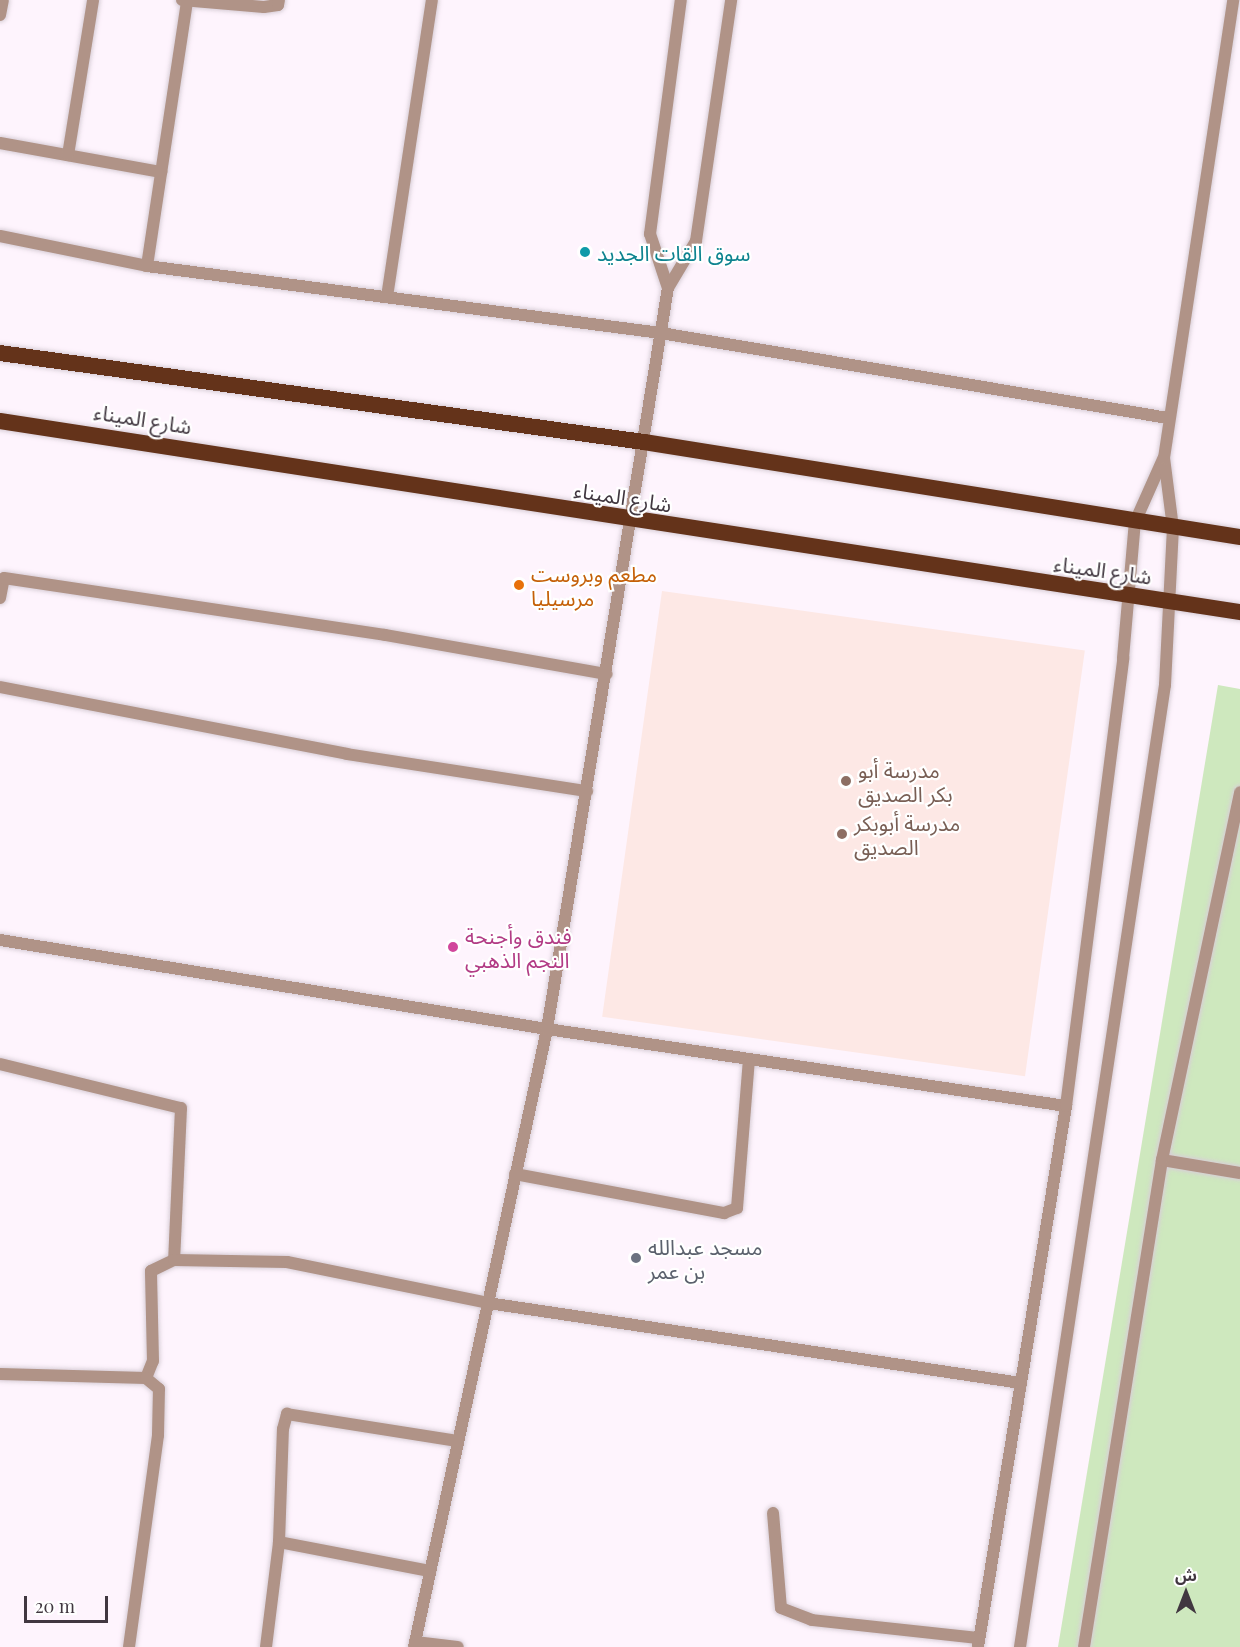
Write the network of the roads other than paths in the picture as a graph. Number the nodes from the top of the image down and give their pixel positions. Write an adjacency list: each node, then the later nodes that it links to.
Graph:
1 (3, 0): 9 (street)
2 (93, 0): 11 (street)
3 (185, 0): 4 (street); 12 (street)
4 (279, 0)
5 (432, 0): 16 (street)
6 (681, 0): 15 (street)
7 (731, 0): 15 (street)
8 (1233, 0): 19 (street)
9 (0, 15)
10 (0, 143): 11 (street)
11 (68, 155): 12 (street)
12 (161, 172): 14 (street)
13 (0, 236): 14 (street)
14 (147, 266): 16 (street)
15 (668, 288): 17 (street)
16 (387, 297): 17 (street)
17 (661, 333): 19 (street); 21 (street)
18 (0, 353): 21 (highway, شارع الميناء)
19 (1168, 418): 22 (street)
20 (0, 421): 23 (highway, شارع الميناء)
21 (644, 442): 23 (street); 24 (highway, شارع الميناء)
22 (1164, 458): 24 (street); 25 (street)
23 (633, 521): 27 (highway, شارع الميناء); 31 (street)
24 (1135, 522): 25 (highway, شارع الميناء); 27 (street)
25 (1173, 528): 26 (highway, شارع الميناء); 29 (street)
26 (1240, 537)
27 (1125, 595): 29 (highway, شارع الميناء); 39 (street)
28 (0, 598): 31 (street)
29 (1170, 602): 30 (highway, شارع الميناء); 57 (street)
30 (1240, 612)
31 (607, 674): 33 (street)
32 (0, 687): 33 (street)
33 (587, 791): 36 (street)
34 (1240, 792): 40 (street)
35 (0, 940): 36 (street)
36 (547, 1029): 37 (street); 42 (street)
37 (749, 1059): 39 (street); 42 (street)
38 (0, 1064): 43 (street)
39 (1066, 1106): 47 (street)
40 (1162, 1160): 41 (street); 58 (street)
41 (1240, 1173)
42 (515, 1174): 44 (street)
43 (174, 1260): 44 (street); 46 (street)
44 (488, 1303): 47 (street); 48 (street)
45 (0, 1374): 46 (street)
46 (146, 1378): 54 (street)
47 (1021, 1383): 52 (street)
48 (458, 1441): 50 (street); 51 (street)
49 (773, 1513): 52 (street)
50 (279, 1542): 51 (street); 55 (street)
51 (430, 1571): 53 (street)
52 (978, 1643)
53 (415, 1644): 56 (street)
54 (129, 1647)
55 (266, 1647)
56 (458, 1647)
57 (1020, 1647)
58 (1084, 1647)

